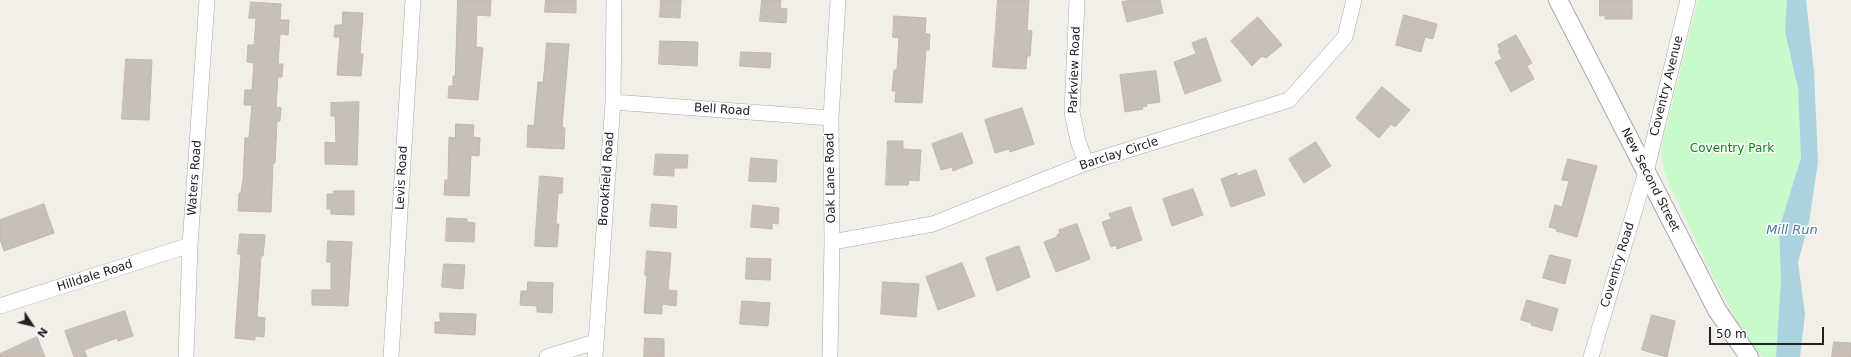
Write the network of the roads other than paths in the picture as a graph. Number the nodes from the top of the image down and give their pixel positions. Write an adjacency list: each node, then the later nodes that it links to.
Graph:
1 (207, 0): 14 (street, Waters Road)
2 (413, 0): 18 (street, Levis Road)
3 (614, 0): 9 (street, Brookfield Road)
4 (838, 0): 10 (street, Oak Lane Road)
5 (1077, 0): 11 (street, Parkview Road)
6 (1354, 0): 11 (street, Barclay Circle)
7 (1558, 0): 12 (street, New Second Street)
8 (1688, 0): 12 (street, Coventry Avenue)
9 (613, 102): 10 (street, Bell Road); 16 (street, Brookfield Road)
10 (831, 118): 13 (street, Oak Lane Road)
11 (1086, 163): 13 (street, Barclay Circle)
12 (1646, 172): 22 (street, Coventry Road); 23 (street, New Second Street)
13 (832, 242): 21 (street, Oak Lane Road)
14 (190, 245): 15 (street, Hilldale Road); 17 (street, Waters Road)
15 (0, 306)
16 (595, 342): 19 (street); 20 (street, Brookfield Road)
17 (186, 357)
18 (391, 357)
19 (547, 357)
20 (595, 357)
21 (830, 357)
22 (1591, 357)
23 (1749, 357)

